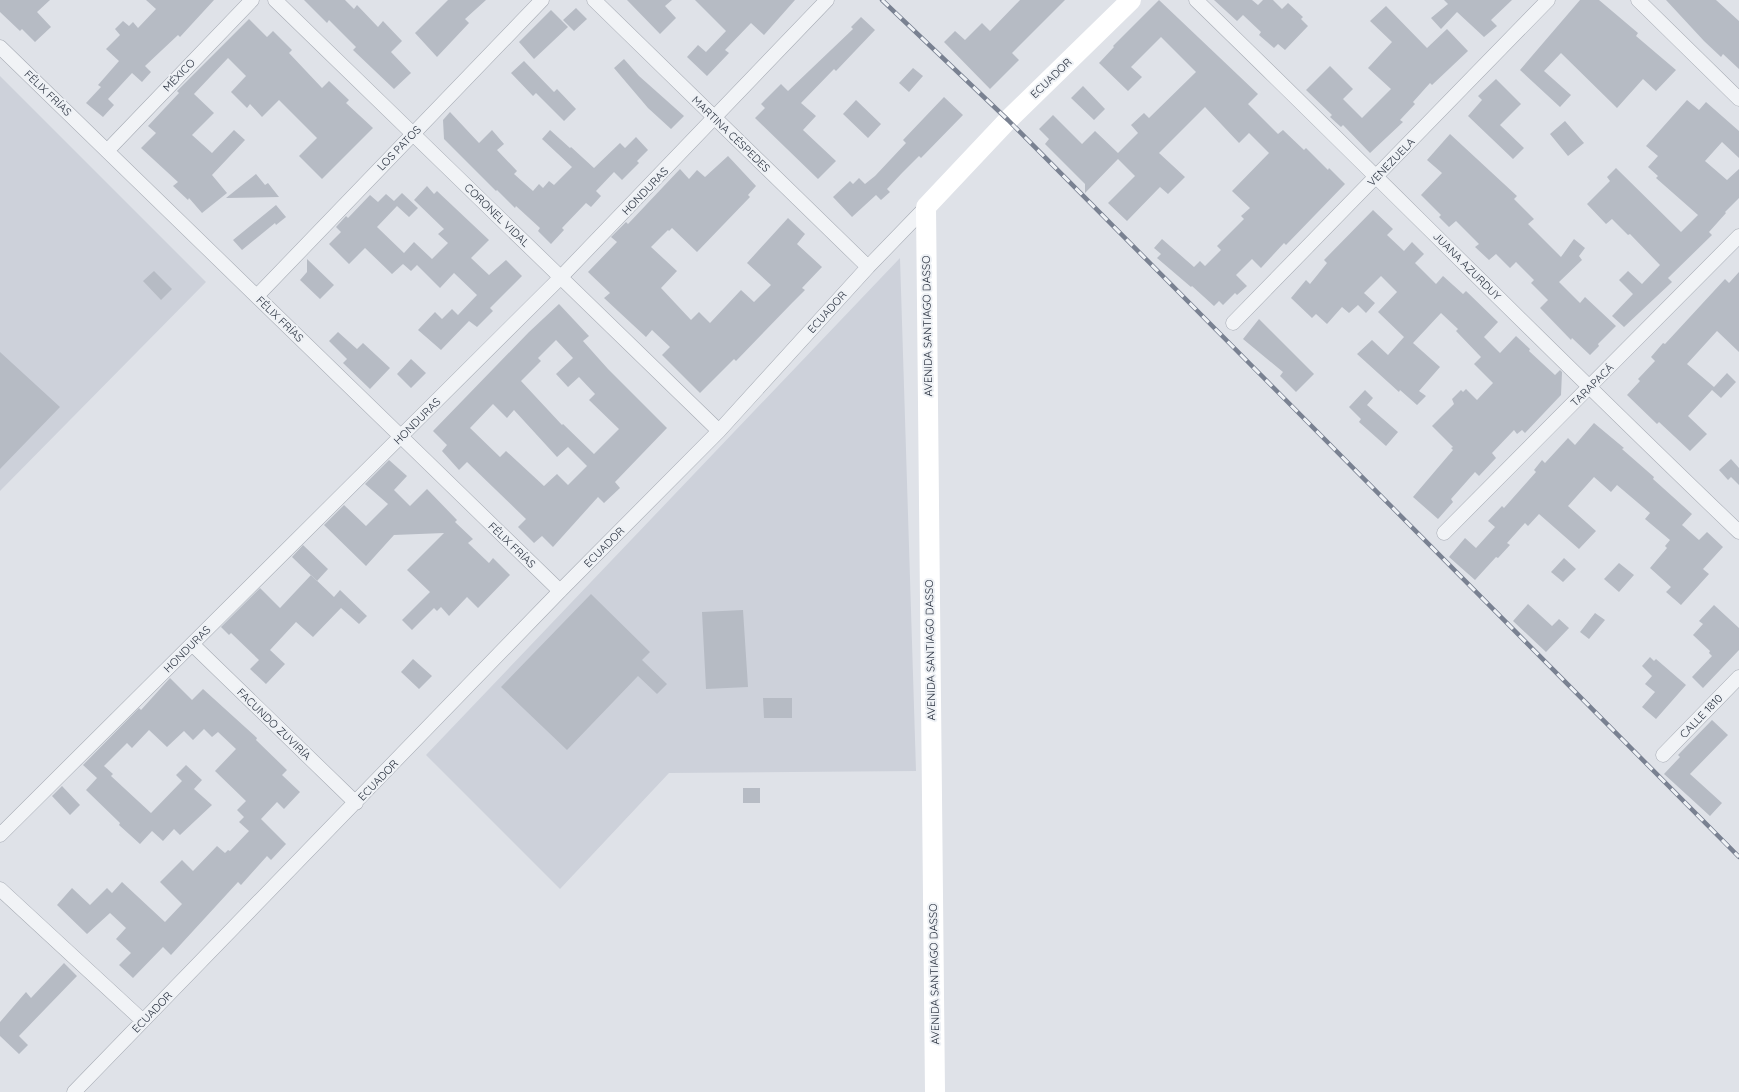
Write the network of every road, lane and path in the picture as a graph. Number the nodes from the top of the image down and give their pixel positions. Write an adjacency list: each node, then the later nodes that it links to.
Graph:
1 (252, 0): 14 (street, MÉXICO)
2 (276, 0): 13 (street, CORONEL VIDAL)
3 (542, 0): 13 (street, LOS PATOS)
4 (594, 0): 12 (street, MARTINA CÉSPEDES)
5 (827, 0): 12 (street, HONDURAS)
6 (1131, 0): 16 (main road, ECUADOR)
7 (1196, 0): 15 (street, JUANA AZURDUY)
8 (1548, 0): 15 (street, VENEZUELA)
9 (1638, 0): 11 (street)
10 (0, 47): 14 (street, FÉLIX FRÍAS)
11 (1739, 99)
12 (715, 118): 18 (street, MARTINA CÉSPEDES); 19 (street, HONDURAS)
13 (413, 133): 19 (street, CORONEL VIDAL); 20 (street, LOS PATOS)
14 (107, 150): 20 (street, FÉLIX FRÍAS)
15 (1377, 176): 21 (street, VENEZUELA); 22 (street, JUANA AZURDUY)
16 (926, 207): 18 (street, ECUADOR); 36 (main road, AVENIDA SANTIAGO DASSO)
17 (1739, 236): 22 (street, TARAPACÁ)
18 (868, 267): 23 (street, ECUADOR)
19 (561, 277): 23 (street, CORONEL VIDAL); 24 (street, HONDURAS)
20 (257, 296): 24 (street, FÉLIX FRÍAS)
21 (1233, 324)
22 (1589, 388): 25 (street, JUANA AZURDUY); 26 (street, TARAPACÁ)
23 (719, 431): 27 (street, ECUADOR)
24 (401, 437): 27 (street, FÉLIX FRÍAS); 28 (street, HONDURAS)
25 (1739, 532)
26 (1444, 533)
27 (560, 591): 31 (street, ECUADOR)
28 (192, 644): 31 (street, FACUNDO ZUVIRÍA); 32 (street, HONDURAS)
29 (1739, 677): 30 (street, CALLE 1810)
30 (1663, 755)
31 (356, 803): 34 (street, ECUADOR)
32 (0, 835)
33 (0, 889): 34 (street)
34 (143, 1021): 35 (street, ECUADOR)
35 (74, 1092)
36 (935, 1092)

